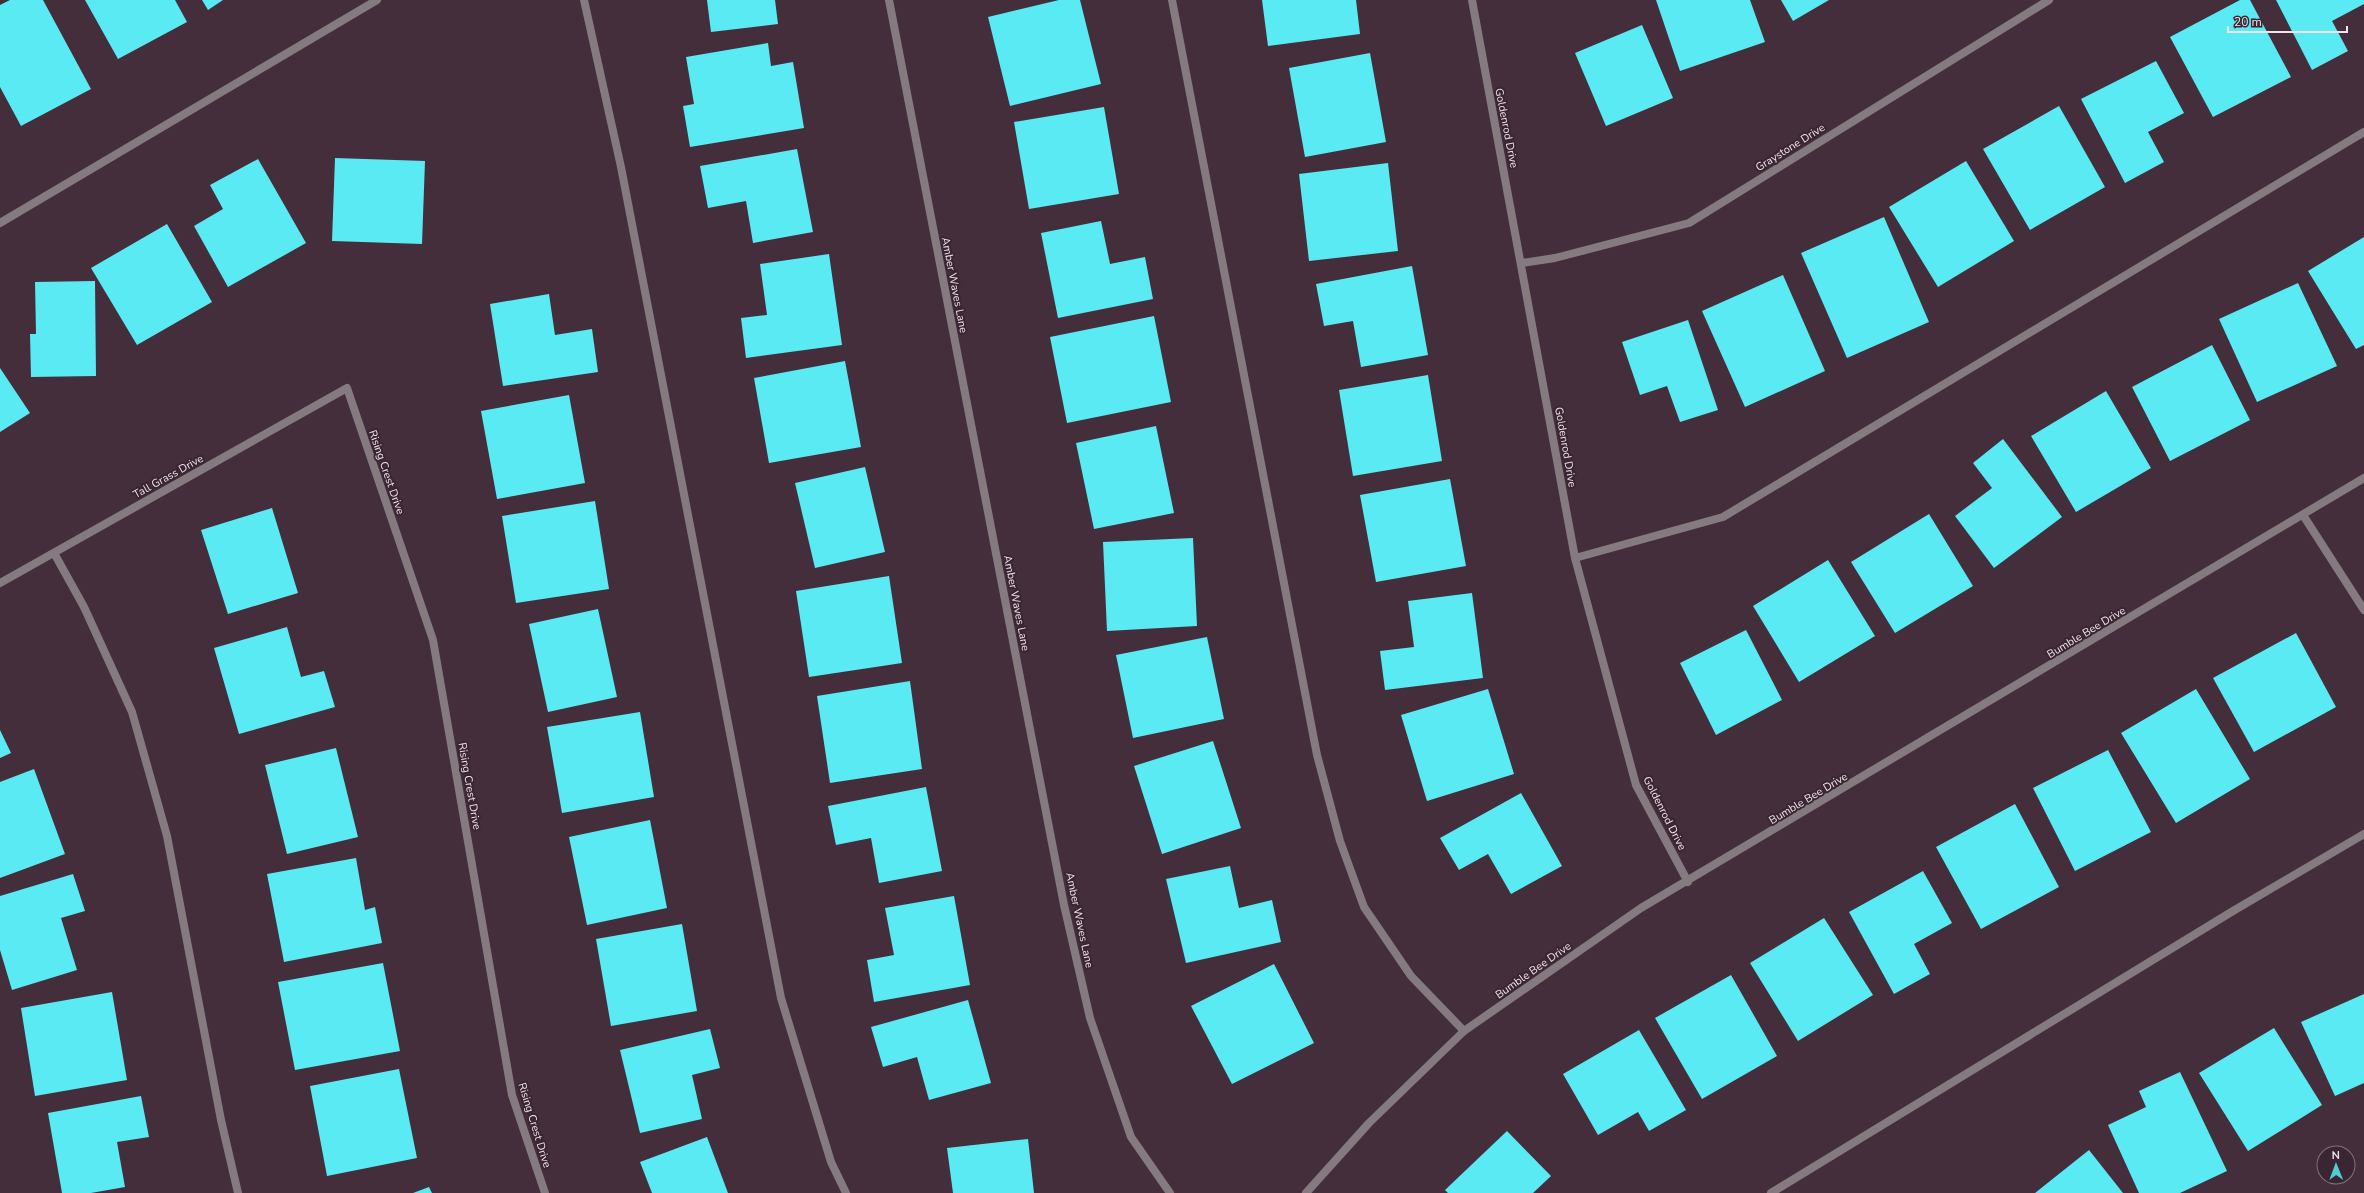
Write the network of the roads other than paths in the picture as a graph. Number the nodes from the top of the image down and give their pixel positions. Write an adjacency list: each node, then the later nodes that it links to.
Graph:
1 (376, 0): 8 (street)
2 (584, 0): 22 (street)
3 (889, 0): 23 (street, Amber Waves Lane)
4 (1172, 0): 19 (street)
5 (1472, 0): 9 (street, Goldenrod Drive)
6 (2049, 0): 9 (street, Graystone Drive)
7 (2364, 132): 14 (street)
8 (0, 223)
9 (1522, 263): 14 (street, Goldenrod Drive)
10 (348, 388): 13 (street, Tall Grass Drive); 21 (street, Rising Crest Drive)
11 (2364, 478): 12 (street, Bumble Bee Drive)
12 (2303, 515): 16 (street); 18 (street, Bumble Bee Drive)
13 (54, 553): 15 (street, Tall Grass Drive); 20 (street)
14 (1575, 558): 18 (street, Goldenrod Drive)
15 (0, 583)
16 (2364, 610)
17 (2364, 834): 25 (street)
18 (1688, 882): 19 (street, Bumble Bee Drive)
19 (1464, 1031): 24 (street, Bumble Bee Drive)
20 (238, 1193)
21 (545, 1193)
22 (846, 1193)
23 (1170, 1193)
24 (1306, 1193)
25 (1771, 1193)

